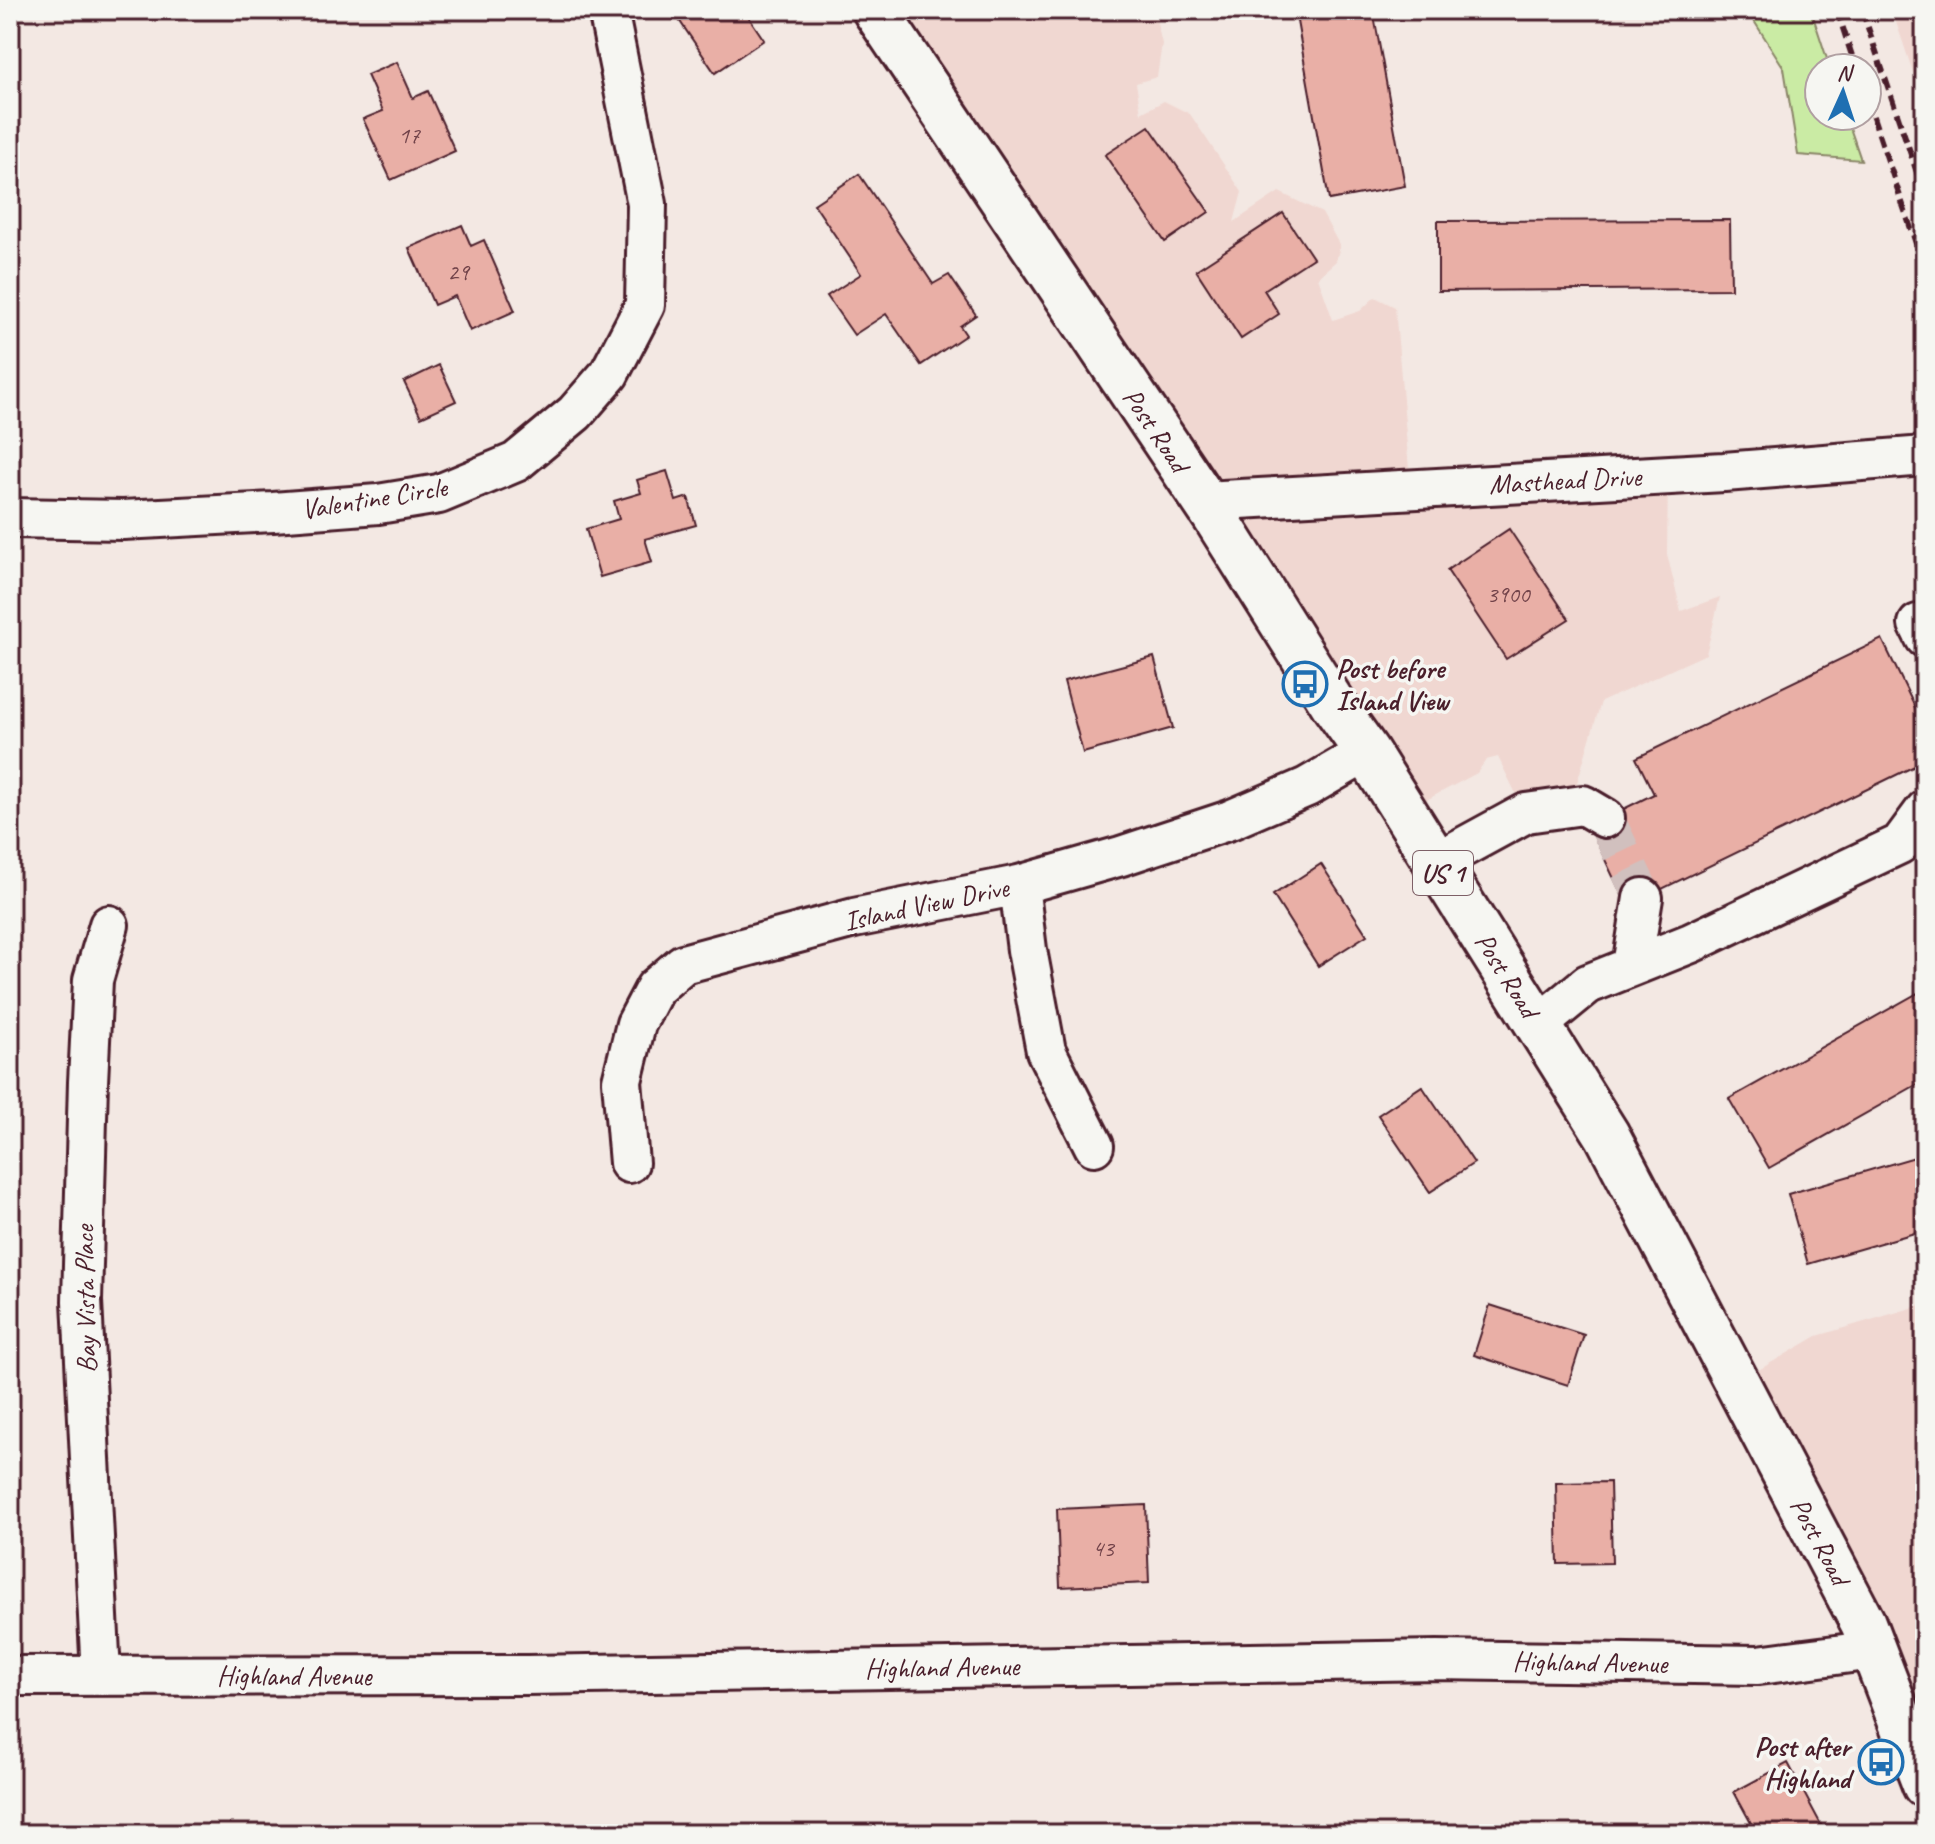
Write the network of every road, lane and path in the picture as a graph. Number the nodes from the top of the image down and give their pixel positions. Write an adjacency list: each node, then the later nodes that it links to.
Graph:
1 (608, 10): 5 (street, Valentine Circle)
2 (875, 10): 4 (main road, Post Road / US 1)
3 (1925, 456): 4 (street, Masthead Drive)
4 (1204, 501): 6 (main road, Post Road / US 1)
5 (10, 518)
6 (1367, 752): 9 (main road, Post Road / US 1); 10 (street, Island View Drive)
7 (1925, 810): 13 (street)
8 (1605, 818): 9 (street)
9 (1436, 862): 14 (main road, Post Road / US 1)
10 (1019, 885): 15 (street); 16 (street, Island View Drive)
11 (1643, 898): 13 (street)
12 (109, 925): 18 (street, Bay Vista Place)
13 (1632, 966): 14 (street)
14 (1538, 1025): 17 (main road, Post Road / US 1)
15 (1094, 1146)
16 (629, 1163)
17 (1874, 1650): 18 (street, Highland Avenue); 20 (main road, Post Road / US 1)
18 (101, 1675): 19 (street, Highland Avenue)
19 (10, 1676)
20 (1925, 1785)

